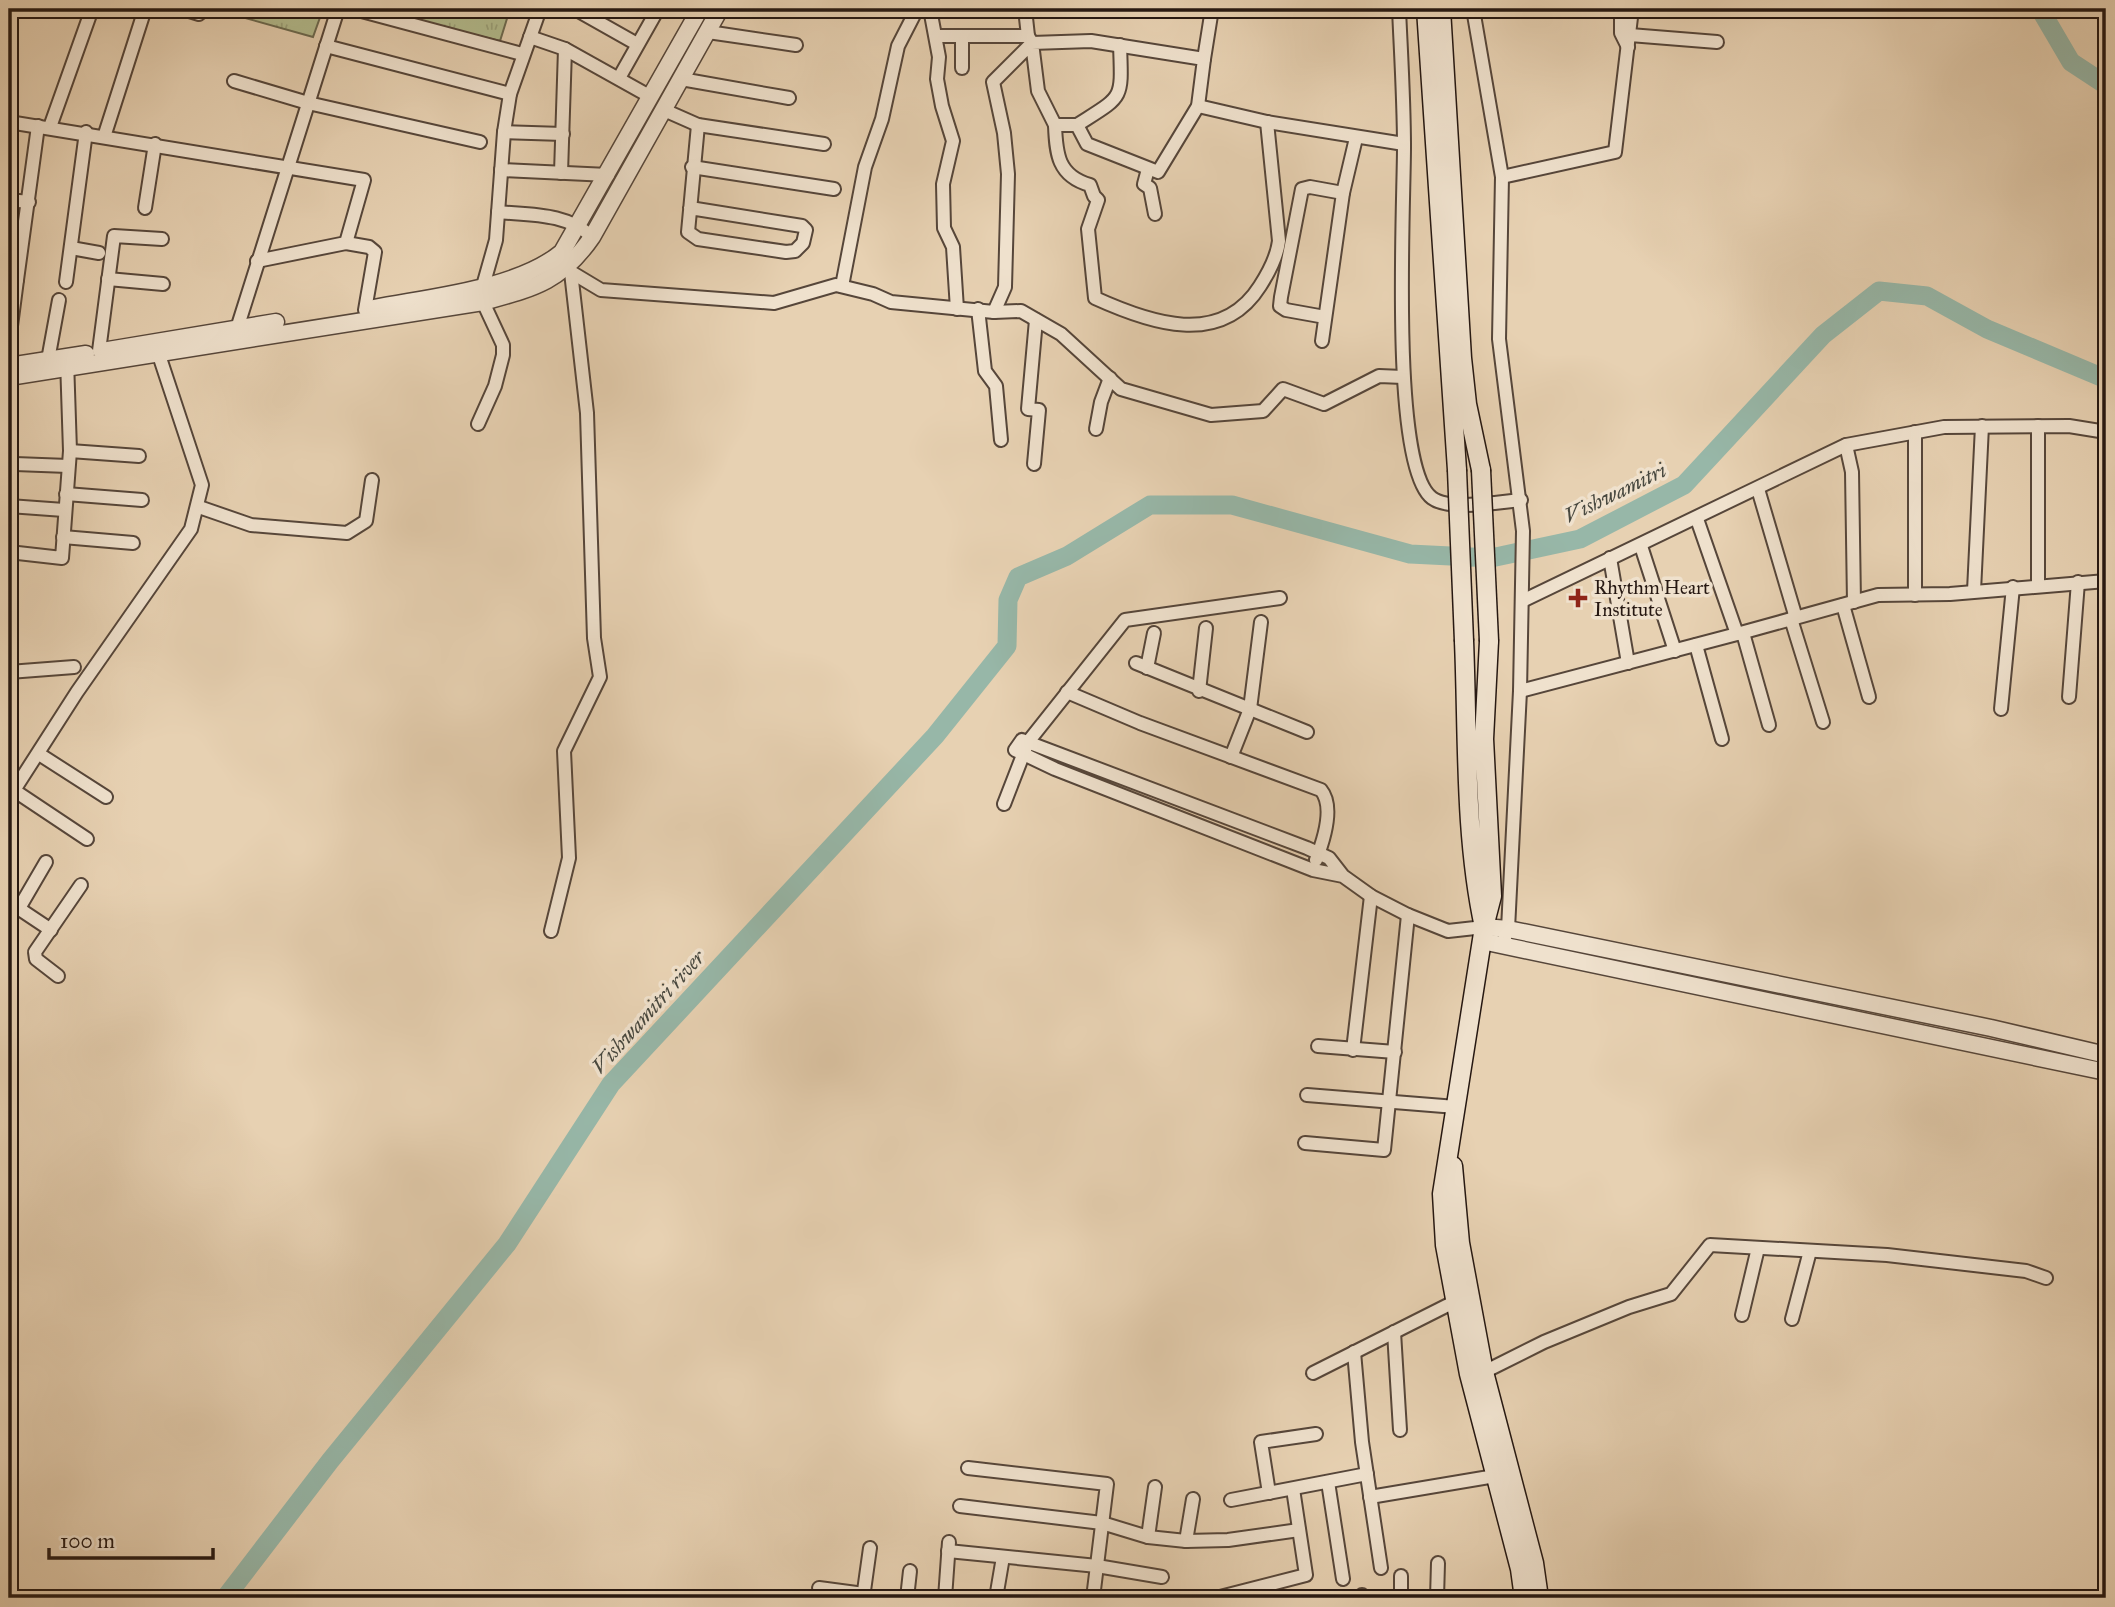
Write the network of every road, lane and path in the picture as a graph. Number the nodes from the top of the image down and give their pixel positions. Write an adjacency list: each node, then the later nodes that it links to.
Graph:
1 (92, 9): 50 (street)
2 (145, 9): 54 (street)
3 (183, 9): 20 (street)
4 (338, 9): 31 (street)
5 (354, 9): 33 (street)
6 (540, 9): 23 (street)
7 (575, 9): 28 (street)
8 (657, 9): 28 (street)
9 (917, 9): 87 (street)
10 (930, 9): 22 (street)
11 (1025, 9): 25 (street)
12 (1212, 9): 34 (street)
13 (1399, 9): 59 (street)
14 (1426, 9): 186 (main road, bridge)
15 (1441, 9): 186 (main road, bridge)
16 (1474, 9): 66 (street)
17 (1621, 9): 26 (street)
18 (1632, 9): 26 (street)
19 (711, 10): 21 (street); 40 (street)
20 (199, 14)
21 (708, 32): 29 (street); 37 (street)
22 (936, 36): 24 (street); 90 (street)
23 (530, 37): 32 (street); 33 (street)
24 (962, 39): 25 (street); 35 (street)
25 (1030, 40): 30 (street); 48 (street); 93 (street)
26 (1629, 41): 27 (street); 66 (street)
27 (1717, 42)
28 (637, 44): 36 (street)
29 (796, 45)
30 (1120, 45): 34 (street); 49 (street)
31 (326, 46): 39 (street); 42 (street)
32 (565, 49): 36 (street); 53 (street)
33 (522, 54): 39 (street)
34 (1204, 59): 43 (street)
35 (962, 68)
36 (619, 78): 40 (street)
37 (681, 79): 41 (street); 44 (street)
38 (234, 81): 42 (street)
39 (510, 94): 52 (street)
40 (651, 97): 65 (street)
41 (789, 98)
42 (308, 103): 56 (street); 60 (street)
43 (1198, 106): 46 (street); 62 (street)
44 (664, 110): 47 (street); 76 (street)
45 (9, 122): 50 (street)
46 (1267, 122): 48 (street); 55 (street)
47 (698, 125): 58 (street); 61 (street)
48 (1055, 125): 49 (street)
49 (1077, 125): 62 (street)
50 (44, 127): 51 (street); 70 (street)
51 (86, 132): 54 (street); 79 (street)
52 (504, 132): 53 (street); 63 (street)
53 (563, 134): 64 (street)
54 (104, 137): 57 (street)
55 (1356, 138): 59 (street); 68 (street)
56 (480, 142)
57 (155, 144): 60 (street); 71 (street)
58 (824, 144)
59 (1404, 144): 105 (street)
60 (286, 166): 78 (street); 81 (street)
61 (692, 167): 67 (street); 72 (street)
62 (1148, 169): 74 (street)
63 (502, 170): 64 (street); 73 (street)
64 (561, 173): 65 (street)
65 (608, 176): 75 (street)
66 (1502, 177): 125 (street)
67 (834, 189)
68 (1343, 193): 94 (street); 94 (street)
69 (9, 200): 70 (street)
70 (29, 202): 83 (street)
71 (145, 208)
72 (690, 208): 72 (street)
73 (498, 212): 75 (street); 88 (street)
74 (1154, 214)
75 (578, 224): 76 (street); 88 (street)
76 (592, 237): 82 (street)
77 (162, 239): 84 (street)
78 (346, 243): 81 (street); 92 (street)
79 (71, 248): 80 (street); 85 (street)
80 (99, 253)
81 (257, 261): 97 (street)
82 (568, 271): 87 (street); 88 (street); 185 (street)
83 (13, 279): 96 (street)
84 (108, 279): 86 (street); 100 (street)
85 (66, 282)
86 (163, 284)
87 (842, 286): 90 (street)
88 (483, 294): 92 (street); 97 (street); 107 (street)
89 (59, 300): 101 (street)
90 (957, 309): 91 (street)
91 (978, 309): 93 (street); 113 (street)
92 (365, 310): 97 (street)
93 (994, 312): 95 (street)
94 (1325, 317): 98 (street)
95 (1036, 320): 106 (street); 118 (street)
96 (11, 326)
97 (235, 333): 99 (street)
98 (1322, 341)
99 (156, 347): 100 (street); 102 (street); 127 (street)
100 (99, 351): 102 (street)
101 (48, 360): 102 (street); 103 (street)
102 (68, 363): 104 (street); 115 (street)
103 (9, 366)
104 (9, 377)
105 (1403, 377): 106 (street); 125 (street)
106 (1110, 378): 110 (street)
107 (478, 424)
108 (1982, 426): 109 (street); 111 (street); 139 (street)
109 (2038, 426): 112 (street); 137 (street)
110 (1096, 429)
111 (1915, 432): 114 (street); 140 (street)
112 (2106, 432): 123 (street)
113 (1001, 440)
114 (1846, 444): 121 (street); 143 (street)
115 (70, 451): 116 (street); 119 (street)
116 (139, 456)
117 (15, 464): 119 (street)
118 (1034, 464)
119 (68, 466): 122 (street)
120 (372, 480): 127 (street)
121 (1758, 489): 129 (street); 144 (street)
122 (66, 494): 124 (street); 128 (street)
123 (2106, 497)
124 (142, 500)
125 (1521, 500): 142 (street)
126 (9, 506): 128 (street)
127 (199, 507): 166 (street)
128 (64, 510): 130 (street)
129 (1697, 519): 132 (street); 148 (street)
130 (63, 537): 131 (street); 133 (street)
131 (133, 543)
132 (1641, 546): 134 (street); 150 (street)
133 (9, 552)
134 (1610, 558): 142 (street); 151 (street)
135 (2106, 581): 136 (street)
136 (2078, 582): 137 (street); 158 (street)
137 (2038, 585): 138 (street)
138 (2013, 587): 139 (street); 160 (street)
139 (1974, 591): 140 (street)
140 (1915, 594): 143 (street)
141 (1280, 598): 156 (street)
142 (1522, 598): 155 (street)
143 (1849, 603): 144 (street); 157 (street)
144 (1793, 619): 148 (street); 161 (street)
145 (1261, 622): 159 (street)
146 (1206, 628): 154 (street)
147 (1154, 633): 154 (street)
148 (1740, 633): 149 (street); 162 (street)
149 (1696, 645): 150 (street); 164 (street)
150 (1675, 651): 151 (street)
151 (1628, 663): 155 (street)
152 (74, 667): 153 (street)
153 (9, 672)
154 (1199, 691): 159 (street)
155 (1520, 691): 187 (street)
156 (1067, 692): 165 (street); 167 (street)
157 (1869, 697)
158 (2069, 697)
159 (1250, 709): 163 (street); 167 (street)
160 (2001, 709)
161 (1823, 722)
162 (1769, 725)
163 (1307, 732)
164 (1721, 739)
165 (1025, 748): 170 (street); 173 (street); 174 (street)
166 (39, 754): 169 (street); 172 (street)
167 (1231, 757): 176 (street)
168 (9, 776): 169 (street)
169 (24, 779): 171 (street)
170 (1136, 785): 173 (street); 176 (street)
171 (12, 794): 175 (street)
172 (106, 797)
173 (1131, 799): 178 (street)
174 (1004, 804)
175 (87, 839)
176 (1319, 854): 178 (street); 179 (street)
177 (46, 862): 182 (street)
178 (1313, 870): 179 (street)
179 (1343, 876): 181 (street)
180 (81, 885): 184 (street)
181 (1371, 896): 183 (street); 190 (street)
182 (14, 906): 184 (street)
183 (1408, 915): 186 (street); 191 (street)
184 (51, 930): 188 (street)
185 (551, 931)
186 (1483, 934): 187 (street); 196 (main road)
187 (1505, 936): 192 (street); 193 (street)
188 (58, 976)
189 (1318, 1046): 190 (street)
190 (1353, 1050): 191 (street)
191 (1395, 1052): 195 (street)
192 (2106, 1055)
193 (2106, 1072)
194 (1307, 1095): 195 (street)
195 (1388, 1102): 196 (street); 197 (street)
196 (1457, 1107): 198 (main road)
197 (1305, 1143)
198 (1451, 1146): 202 (main road); 207 (main road)
199 (1758, 1248): 200 (street); 203 (street); 207 (street)
200 (1810, 1251): 201 (street); 204 (street)
201 (2046, 1279)
202 (1456, 1301): 205 (street); 213 (main road)
203 (1742, 1315)
204 (1792, 1319)
205 (1394, 1332): 206 (street); 209 (street)
206 (1354, 1352): 208 (street); 212 (street)
207 (1484, 1372): 213 (main road)
208 (1313, 1373)
209 (1400, 1430)
210 (1316, 1434): 217 (street)
211 (968, 1468): 222 (street)
212 (1367, 1474): 214 (street); 218 (street)
213 (1504, 1475): 218 (street); 244 (main road); 245 (main road)
214 (1328, 1482): 216 (street); 234 (street)
215 (1156, 1487): 224 (street)
216 (1293, 1489): 217 (street); 223 (street)
217 (1269, 1493): 220 (street)
218 (1370, 1497): 230 (street)
219 (1193, 1499): 225 (street)
220 (1231, 1500)
221 (960, 1506): 222 (street)
222 (1102, 1523): 224 (street); 229 (street)
223 (1299, 1530): 225 (street); 241 (street)
224 (1148, 1536): 225 (street)
225 (1186, 1541)
226 (870, 1548): 236 (street)
227 (1003, 1557): 229 (street); 238 (street); 239 (street)
228 (1438, 1563): 243 (street)
229 (1097, 1566): 233 (street); 240 (street)
230 (1381, 1568)
231 (910, 1571): 237 (street)
232 (1401, 1576): 242 (street)
233 (1162, 1577)
234 (1343, 1579)
235 (819, 1588): 236 (street)
236 (863, 1596)
237 (907, 1598)
238 (945, 1598)
239 (996, 1598)
240 (1093, 1598)
241 (1216, 1598)
242 (1401, 1598)
243 (1437, 1598)
244 (1524, 1598)
245 (1539, 1598)

